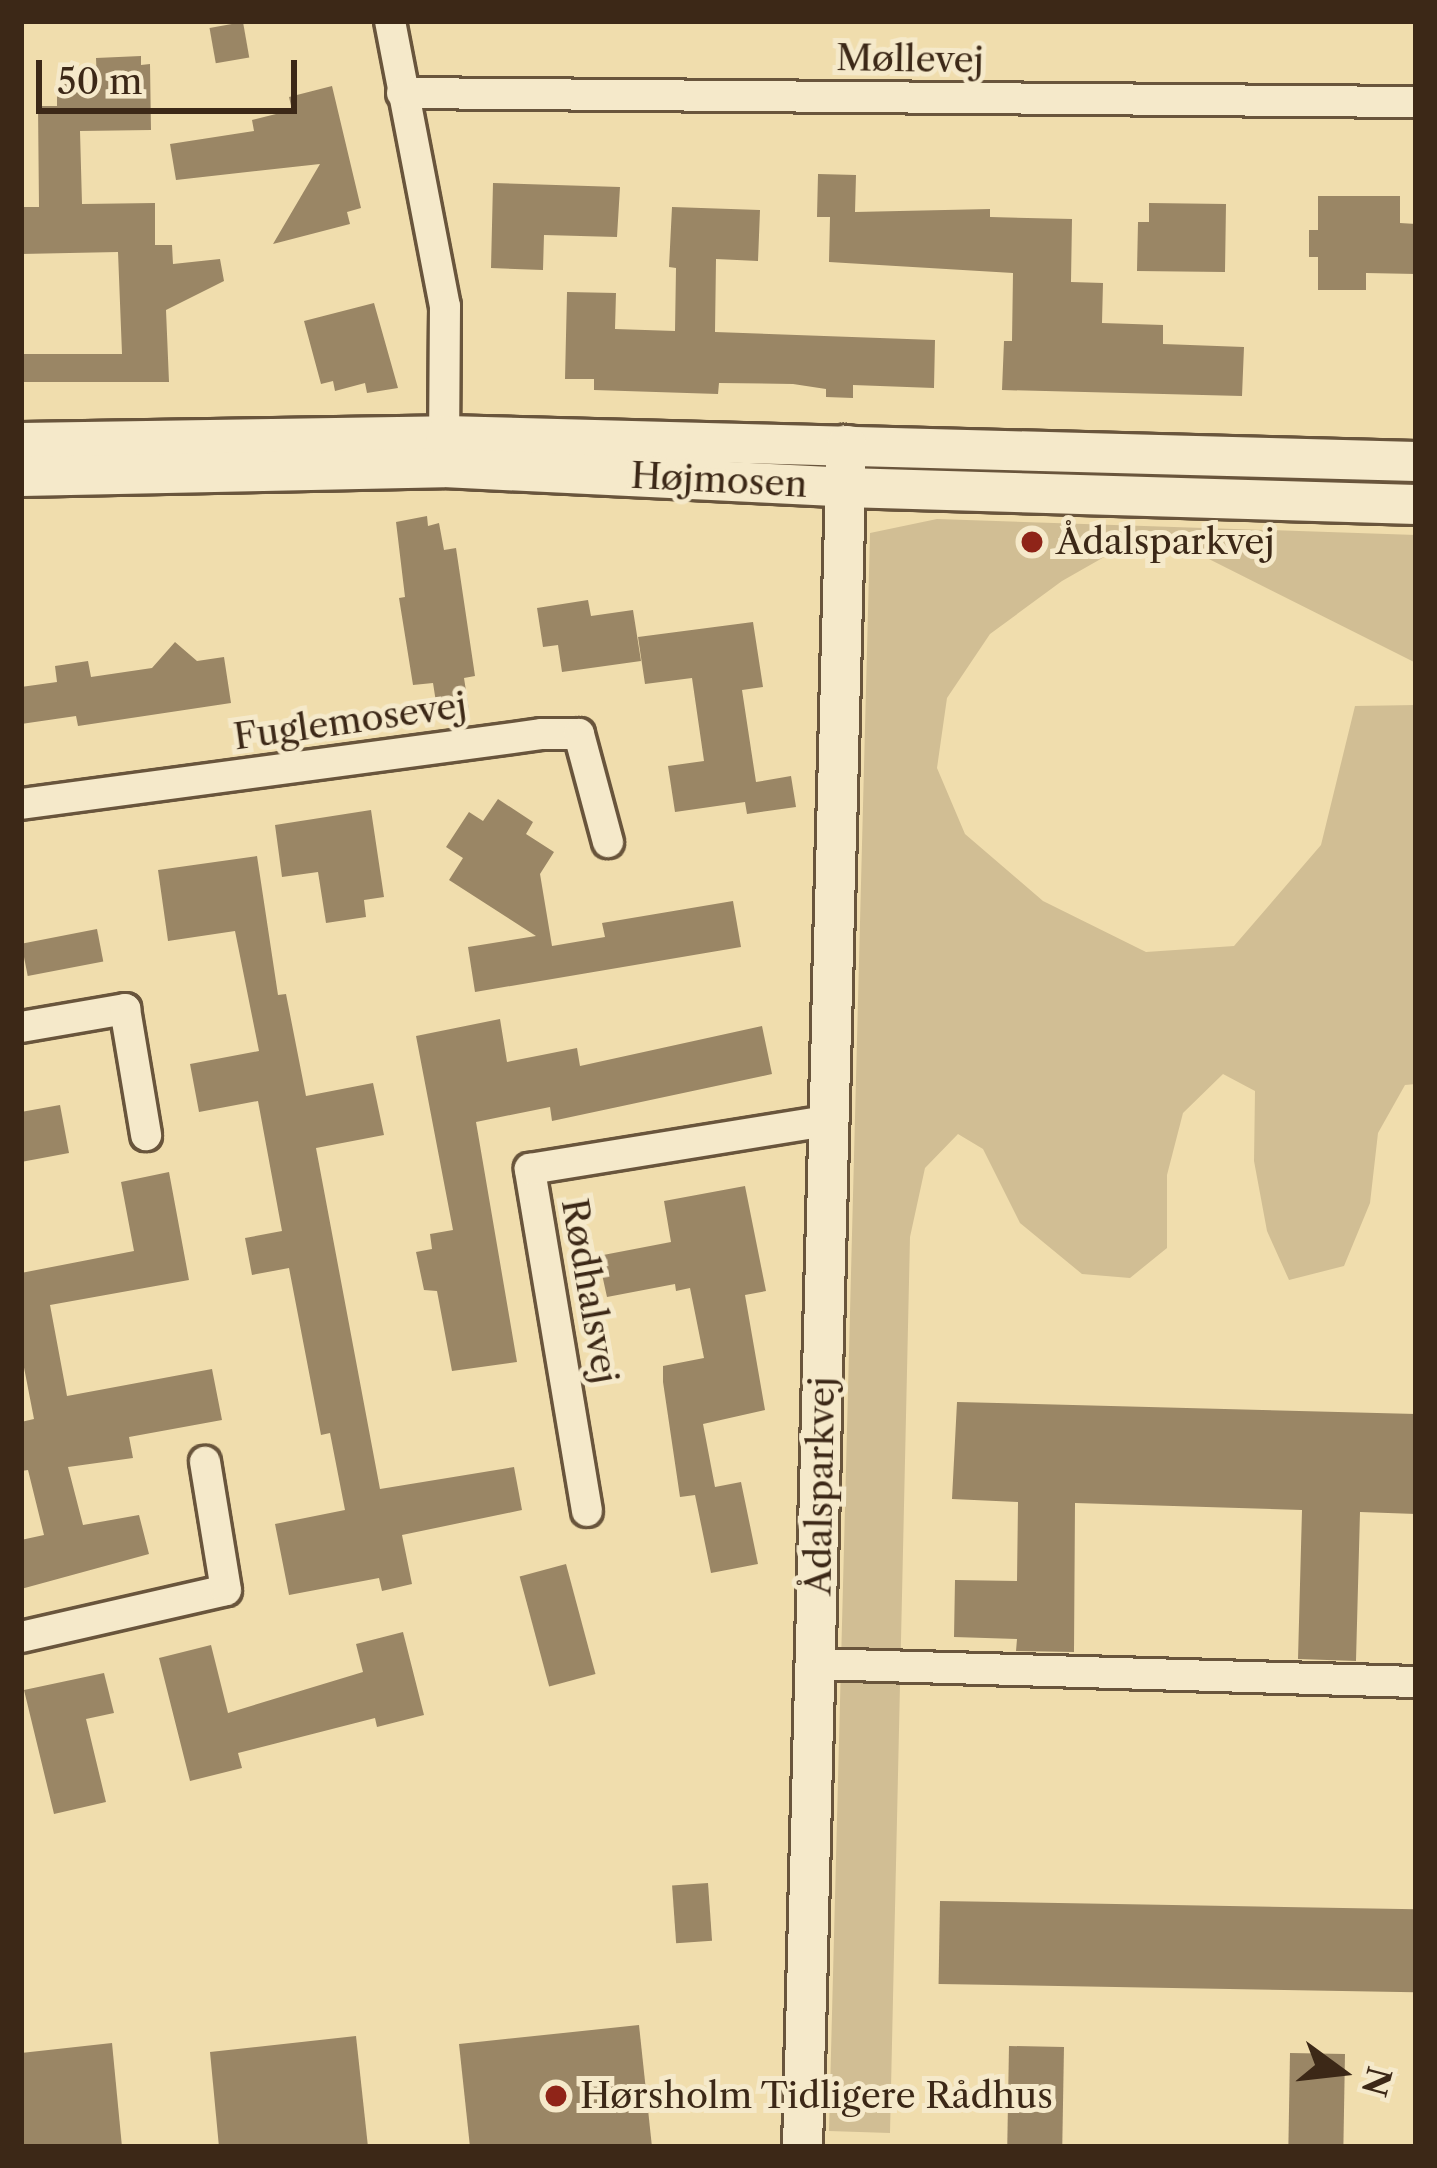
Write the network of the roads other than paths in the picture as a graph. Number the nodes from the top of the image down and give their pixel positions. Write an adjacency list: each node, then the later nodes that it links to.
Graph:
1 (390, 21): 2 (street)
2 (403, 93): 3 (street, Møllevej); 6 (street)
3 (1416, 102)
4 (21, 442): 6 (street, Højmosen)
5 (846, 445): 6 (street, Højmosen); 7 (street, Højmosen); 9 (street, Ådalsparkvej)
6 (444, 451): 8 (street, Højmosen); 9 (street, Højmosen)
7 (1416, 460)
8 (21, 476)
9 (845, 487): 10 (street, Højmosen); 14 (street, Ådalsparkvej)
10 (1416, 504)
11 (21, 804): 12 (street, Fuglemosevej)
12 (608, 842)
13 (21, 1027): 15 (street)
14 (828, 1121): 17 (street, Rødhalsvej); 19 (street, Ådalsparkvej)
15 (146, 1135)
16 (206, 1462): 18 (street)
17 (587, 1510)
18 (21, 1637)
19 (816, 1664): 20 (street); 21 (street, Ådalsparkvej)
20 (1416, 1682)
21 (802, 2147)

